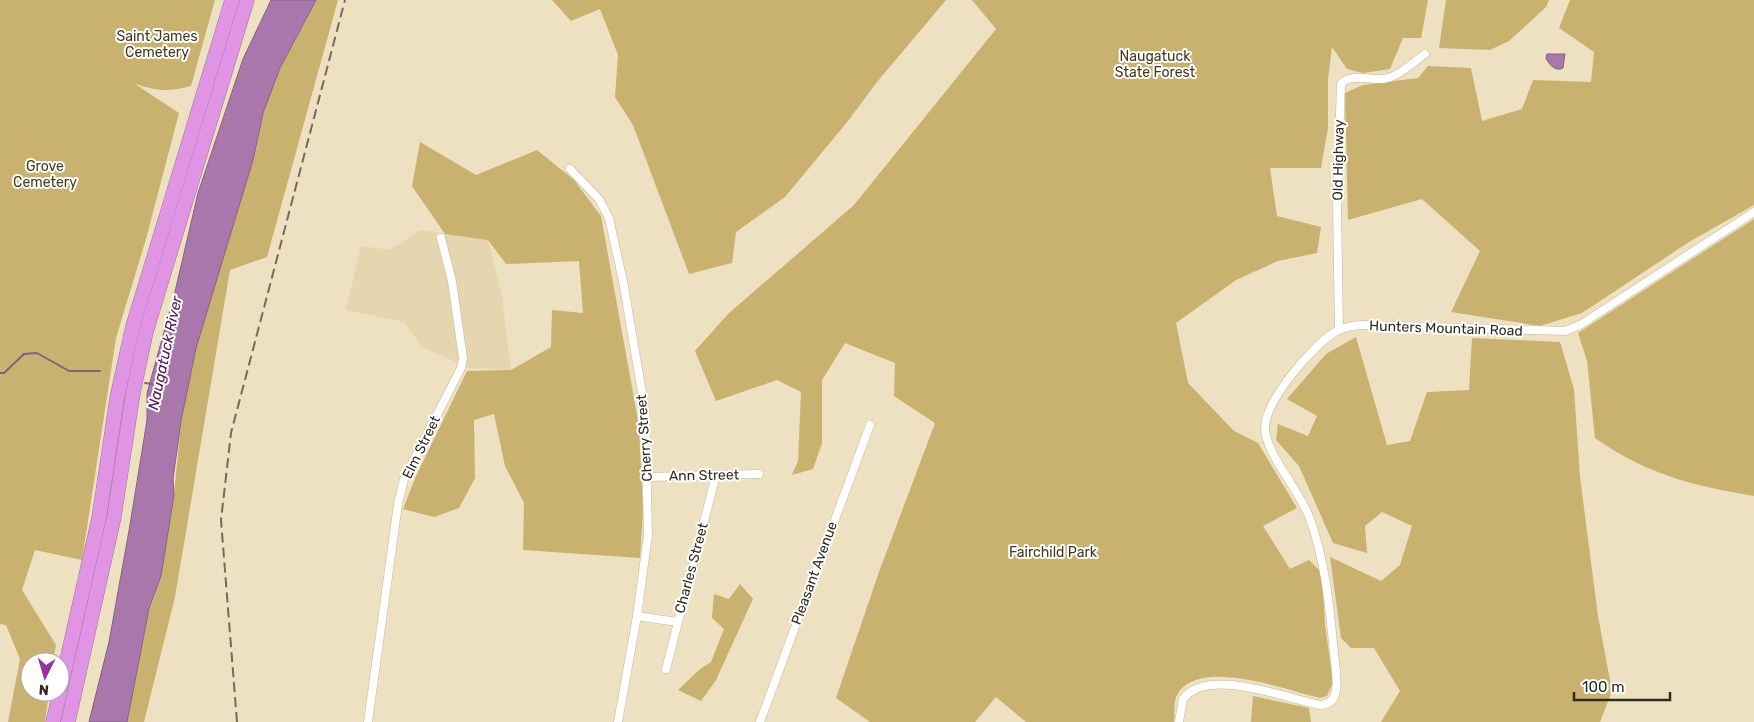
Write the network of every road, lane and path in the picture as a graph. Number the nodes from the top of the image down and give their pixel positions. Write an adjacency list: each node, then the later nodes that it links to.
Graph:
1 (230, 0): 14 (highway)
2 (248, 0): 18 (highway)
3 (1425, 54): 7 (street, Old Highway)
4 (570, 170): 11 (street, Cherry Street)
5 (1754, 212): 7 (street, Hunters Mountain Road)
6 (441, 238): 19 (street, Elm Street)
7 (1340, 330): 22 (street, Hunters Mountain Road)
8 (870, 425): 21 (street, Pleasant Avenue)
9 (759, 474): 10 (street, Ann Street)
10 (716, 475): 11 (street, Ann Street); 13 (street, Charles Street)
11 (648, 477): 12 (street, Cherry Street)
12 (637, 616): 13 (street, Charles Street); 20 (street, Cherry Street)
13 (677, 622): 15 (street)
14 (69, 652)
15 (666, 669)
16 (58, 702): 17 (highway)
17 (53, 722)
18 (68, 722)
19 (368, 722)
20 (618, 722)
21 (760, 722)
22 (1179, 722)

